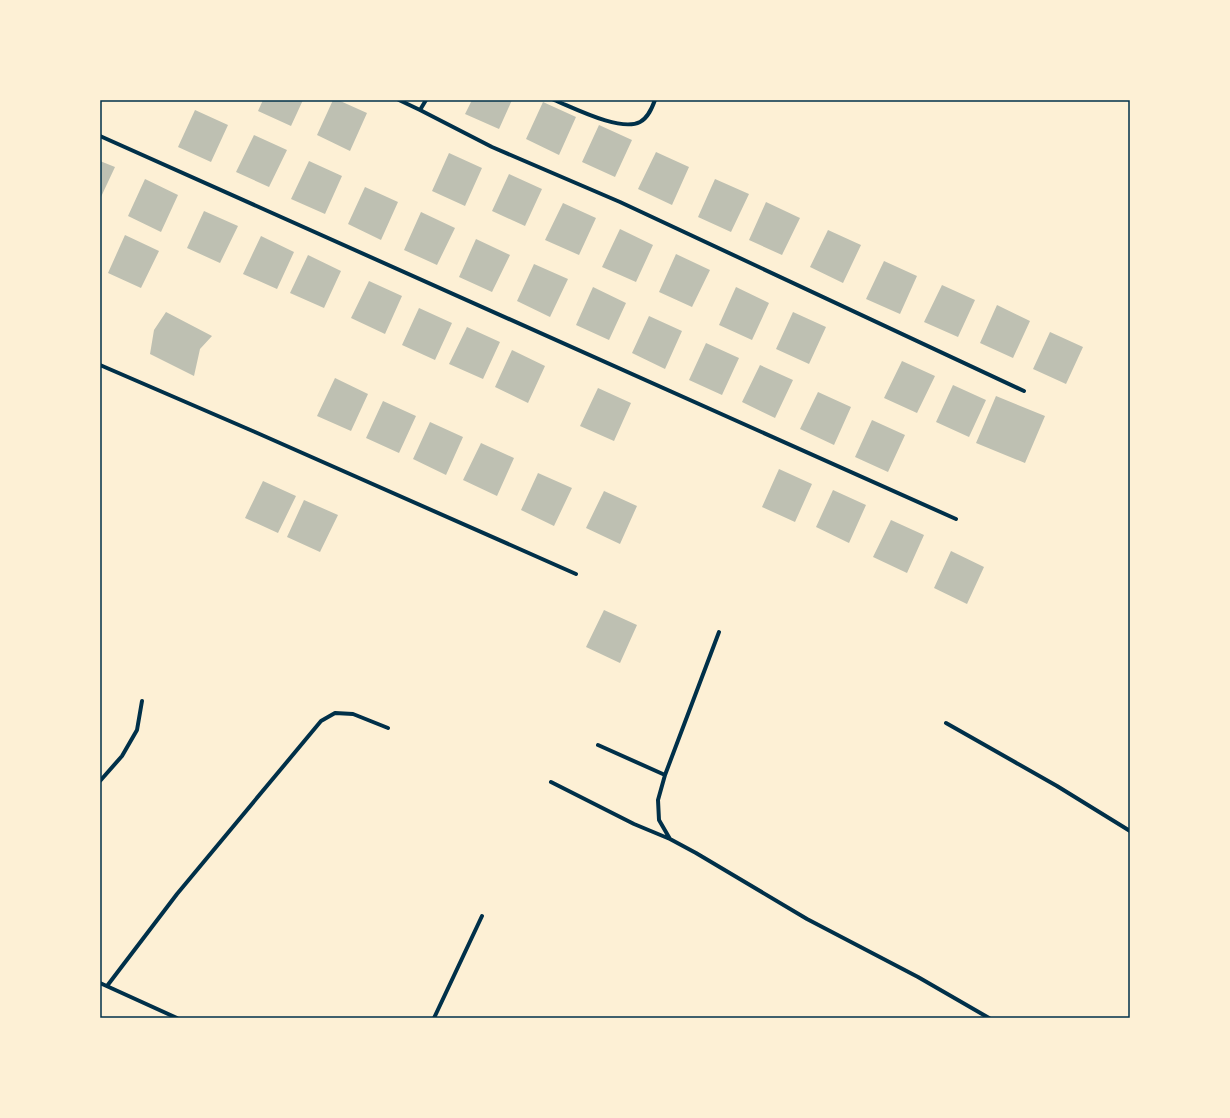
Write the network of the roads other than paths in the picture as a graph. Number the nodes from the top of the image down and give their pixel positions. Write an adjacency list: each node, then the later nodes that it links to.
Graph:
1 (399, 100): 5 (street)
2 (426, 100): 5 (street)
3 (554, 100): 4 (street)
4 (655, 100)
5 (420, 110): 8 (street)
6 (100, 136): 9 (street)
7 (100, 365): 10 (street)
8 (1024, 391)
9 (956, 519)
10 (576, 574)
11 (719, 632): 16 (street)
12 (142, 701): 17 (street)
13 (946, 723): 19 (street)
14 (388, 728): 23 (street)
15 (598, 745): 16 (street)
16 (665, 775): 20 (street)
17 (100, 781)
18 (551, 782): 20 (street)
19 (1130, 831)
20 (670, 839): 26 (street)
21 (482, 916): 25 (street)
22 (100, 983): 23 (street)
23 (107, 986): 24 (street)
24 (177, 1018)
25 (434, 1018)
26 (989, 1018)

